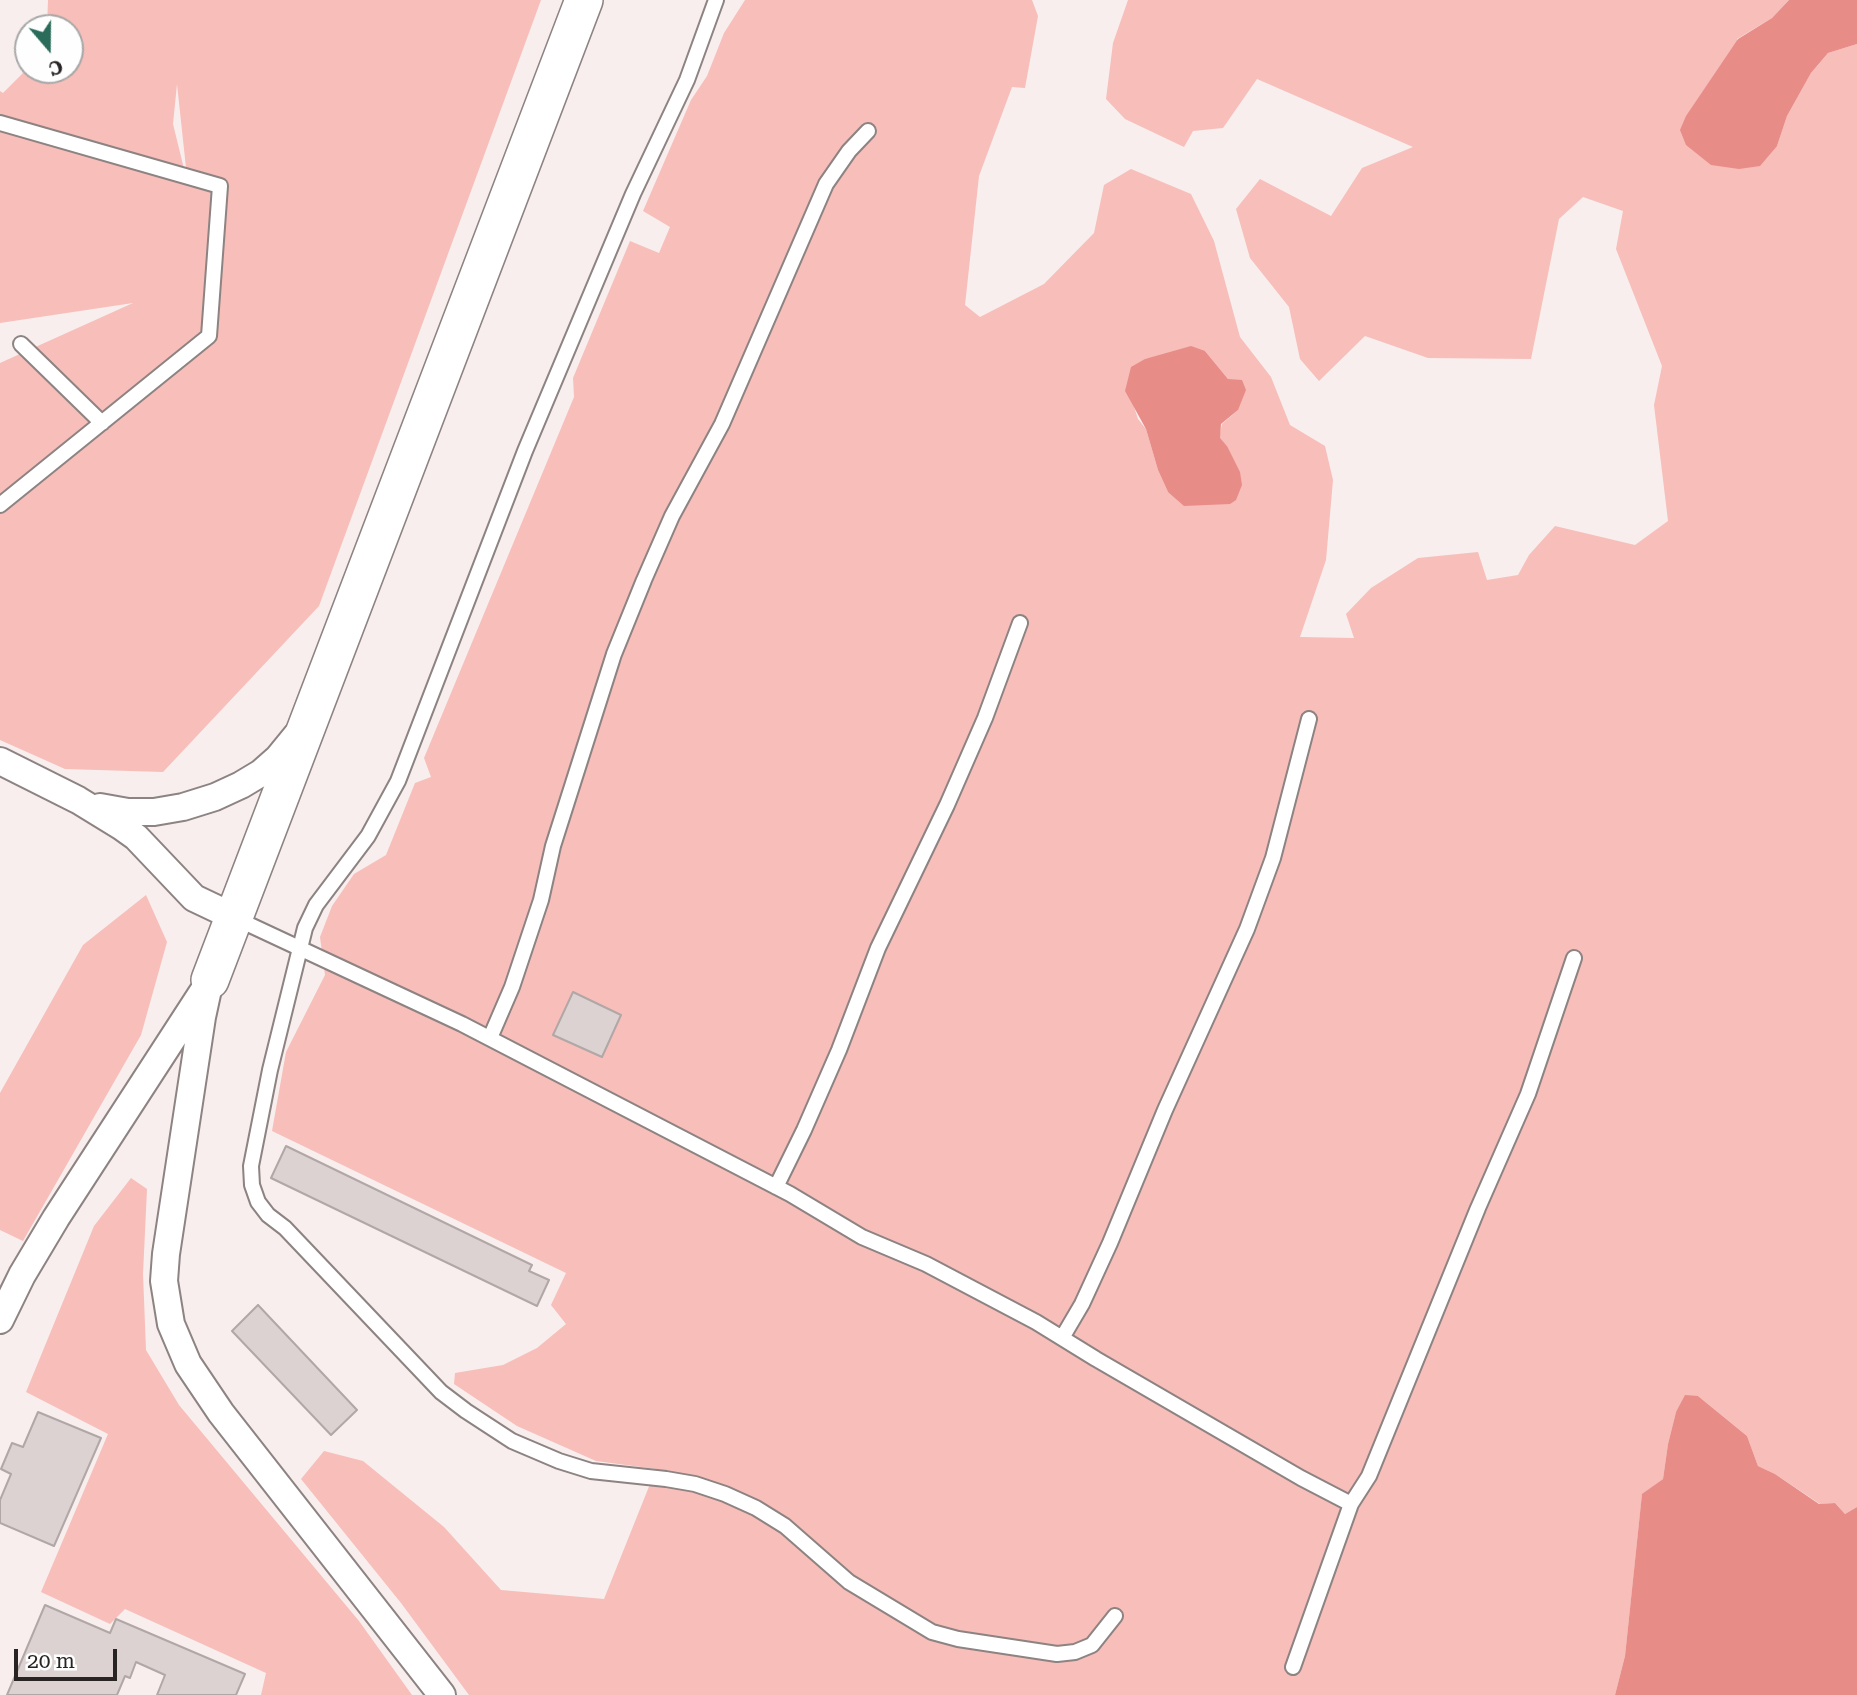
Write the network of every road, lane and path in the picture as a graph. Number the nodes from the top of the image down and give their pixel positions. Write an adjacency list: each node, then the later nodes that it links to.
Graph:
1 (584, 0): 9 (street)
2 (716, 0): 14 (lane)
3 (0, 123): 6 (lane)
4 (868, 131): 17 (lane)
5 (21, 344): 6 (lane)
6 (102, 423): 7 (lane)
7 (0, 505)
8 (1020, 623): 18 (lane)
9 (313, 715): 12 (street); 13 (street)
10 (1309, 719): 20 (lane)
11 (0, 761): 12 (street)
12 (78, 800): 13 (street)
13 (234, 917): 14 (lane); 16 (street)
14 (300, 948): 17 (lane); 22 (lane)
15 (1574, 958): 21 (lane)
16 (210, 980): 19 (street); 24 (street)
17 (490, 1038): 18 (lane)
18 (776, 1187): 20 (lane)
19 (0, 1320)
20 (1062, 1338): 21 (lane)
21 (1351, 1504): 23 (lane)
22 (1115, 1616)
23 (1293, 1667)
24 (442, 1695)

